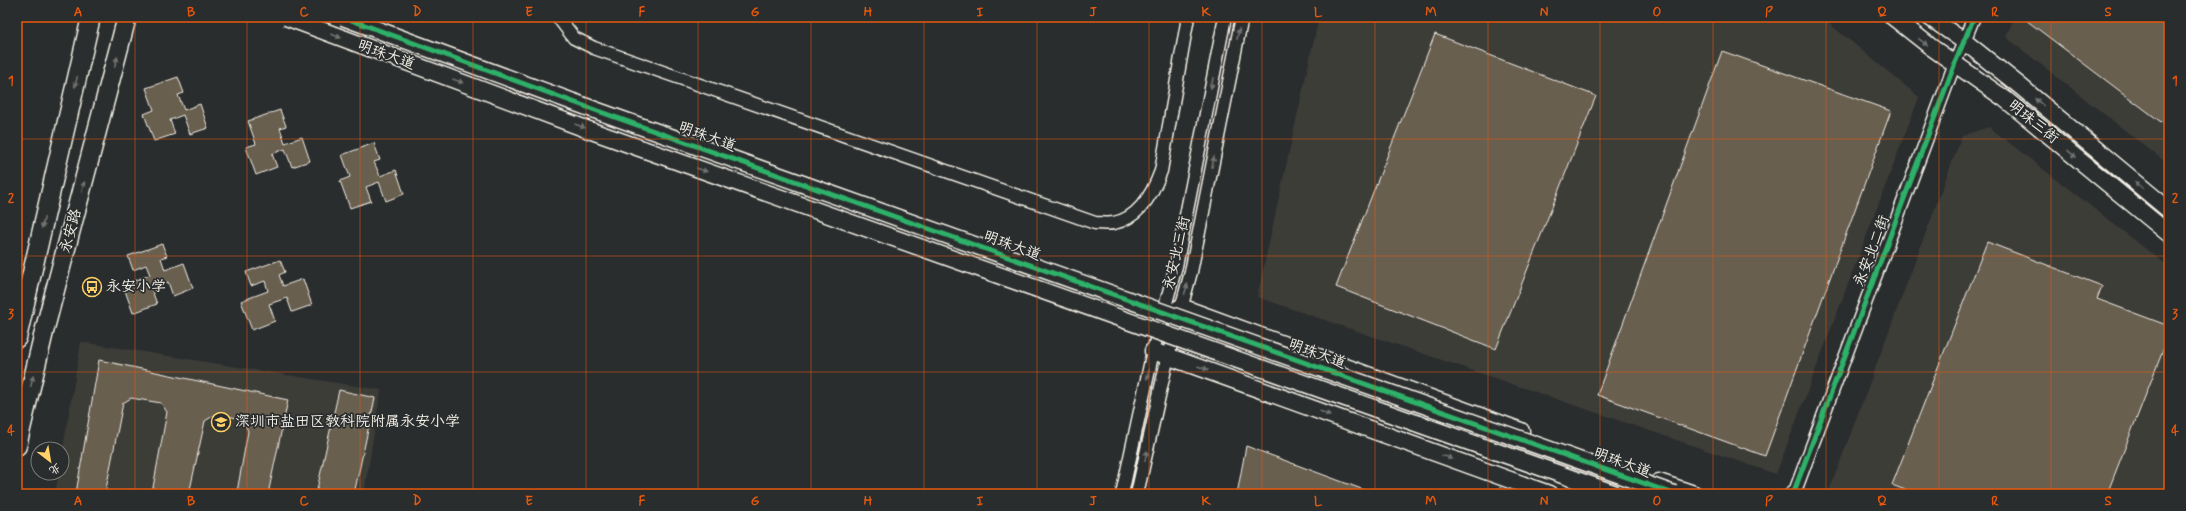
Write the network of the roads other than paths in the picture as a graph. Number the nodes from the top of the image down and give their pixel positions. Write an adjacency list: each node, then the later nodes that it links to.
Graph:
1 (91, 17): 18 (main road, 永安路, one-way to 18)
2 (127, 17): 20 (main road, 永安路, one-way to 2)
3 (286, 17): 24 (street, 明珠大道, one-way to 24, bridge)
4 (343, 17): 25 (street, 明珠大道, bridge)
5 (558, 17): 6 (street)
6 (1188, 17)
7 (1225, 17): 17 (street, 永安北三街, one-way to 17)
8 (1242, 17): 16 (street, 永安北三街, one-way to 8)
9 (1893, 17): 13 (street, 明珠三街, one-way to 13)
10 (1929, 17): 12 (street, 明珠三街)
11 (1974, 17): 12 (street, 永安北二街)
12 (1965, 42): 13 (street, 永安北二街); 14 (street, 明珠三街, one-way to 12)
13 (1955, 63): 15 (street, 明珠三街, one-way to 15); 27 (street, 永安北二街)
14 (2169, 210)
15 (2169, 234)
16 (1181, 307): 17 (street); 19 (street, 永安北三街); 26 (street, 明珠大道)
17 (1161, 319): 19 (street, 永安北三街)
18 (17, 338)
19 (1160, 354): 21 (street, 永安北三街, one-way to 21); 22 (street, 永安北三街, one-way to 19); 23 (street, one-way to 23)
20 (17, 446)
21 (1122, 494)
22 (1137, 494)
23 (1550, 494)
24 (1616, 494)
25 (1674, 494)
26 (1694, 494)
27 (1793, 494)

